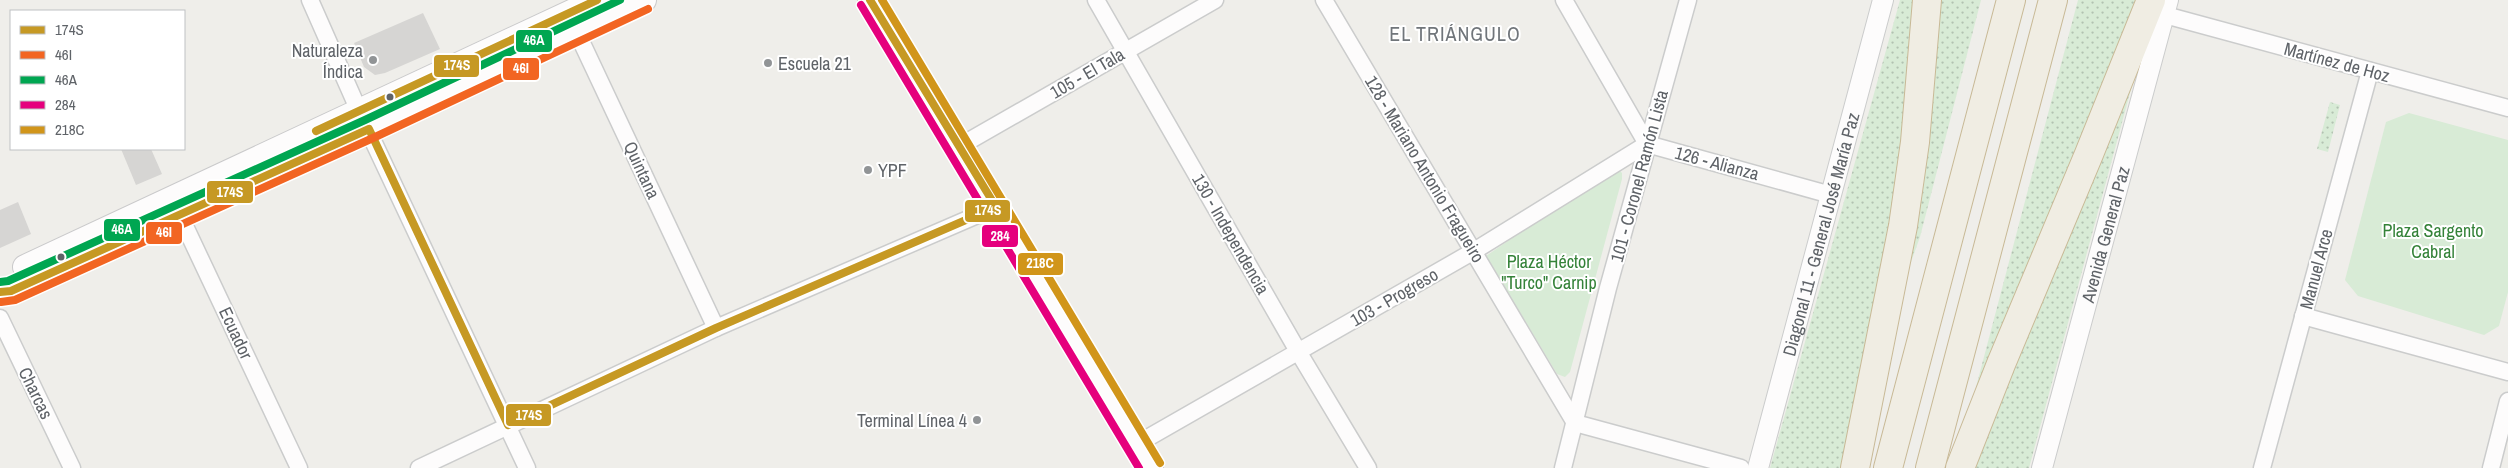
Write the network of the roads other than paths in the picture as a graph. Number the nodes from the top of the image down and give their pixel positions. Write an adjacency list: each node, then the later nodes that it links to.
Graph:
1 (310, 0): 19 (street)
2 (597, 0): 15 (main road)
3 (644, 0): 15 (main road)
4 (870, 0): 21 (main road)
5 (1096, 0): 16 (street, 130 - Independencia)
6 (1215, 0): 16 (street, 105 - El Tala)
7 (1324, 0): 25 (street, 128 - Mariano Antonio Fragueiro)
8 (1564, 0): 20 (street)
9 (1688, 0): 20 (street, 101 - Coronel Ramón Lista)
10 (1883, 0): 22 (street, Diagonal 11 - General José María Paz)
11 (1927, 0): 46 (highway)
12 (2011, 0): 47 (highway)
13 (2053, 0): 48 (highway)
14 (2162, 5): 17 (street, Martínez de Hoz); 49 (highway); 50 (street, Avenida General Paz)
15 (572, 22): 19 (main road); 30 (street, Quintana)
16 (1126, 50): 21 (street, 105 - El Tala); 31 (street, 130 - Independencia)
17 (2370, 71): 18 (street, Martínez de Hoz); 28 (street, Manuel Arce)
18 (2508, 108)
19 (364, 120): 23 (main road); 35 (street)
20 (1647, 144): 22 (street, 126 - Alianza); 25 (street, 103 - Progreso); 34 (street, 101 - Coronel Ramón Lista)
21 (960, 146): 24 (main road)
22 (1831, 194): 45 (street, Diagonal 11 - General José María Paz)
23 (176, 206): 26 (main road); 27 (main road); 38 (street, Ecuador)
24 (996, 207): 30 (street); 36 (main road)
25 (1474, 251): 31 (street, 103 - Progreso); 34 (street, 128 - Mariano Antonio Fragueiro)
26 (0, 282)
27 (0, 292)
28 (2303, 316): 32 (street); 51 (street, Manuel Arce)
29 (0, 318): 37 (street, Charcas)
30 (716, 328): 35 (street)
31 (1299, 353): 36 (street, 103 - Progreso); 42 (street, 130 - Independencia)
32 (2508, 372)
33 (2508, 401): 52 (street)
34 (1575, 423): 43 (street, 101 - Coronel Ramón Lista); 44 (street)
35 (508, 425): 39 (street); 40 (street)
36 (1137, 444): 41 (main road)
37 (72, 468)
38 (299, 468)
39 (419, 468)
40 (528, 468)
41 (1151, 468)
42 (1368, 468)
43 (1563, 468)
44 (1742, 468)
45 (1758, 468)
46 (1855, 468)
47 (1888, 468)
48 (1930, 468)
49 (1960, 468)
50 (2042, 468)
51 (2262, 468)
52 (2491, 468)

